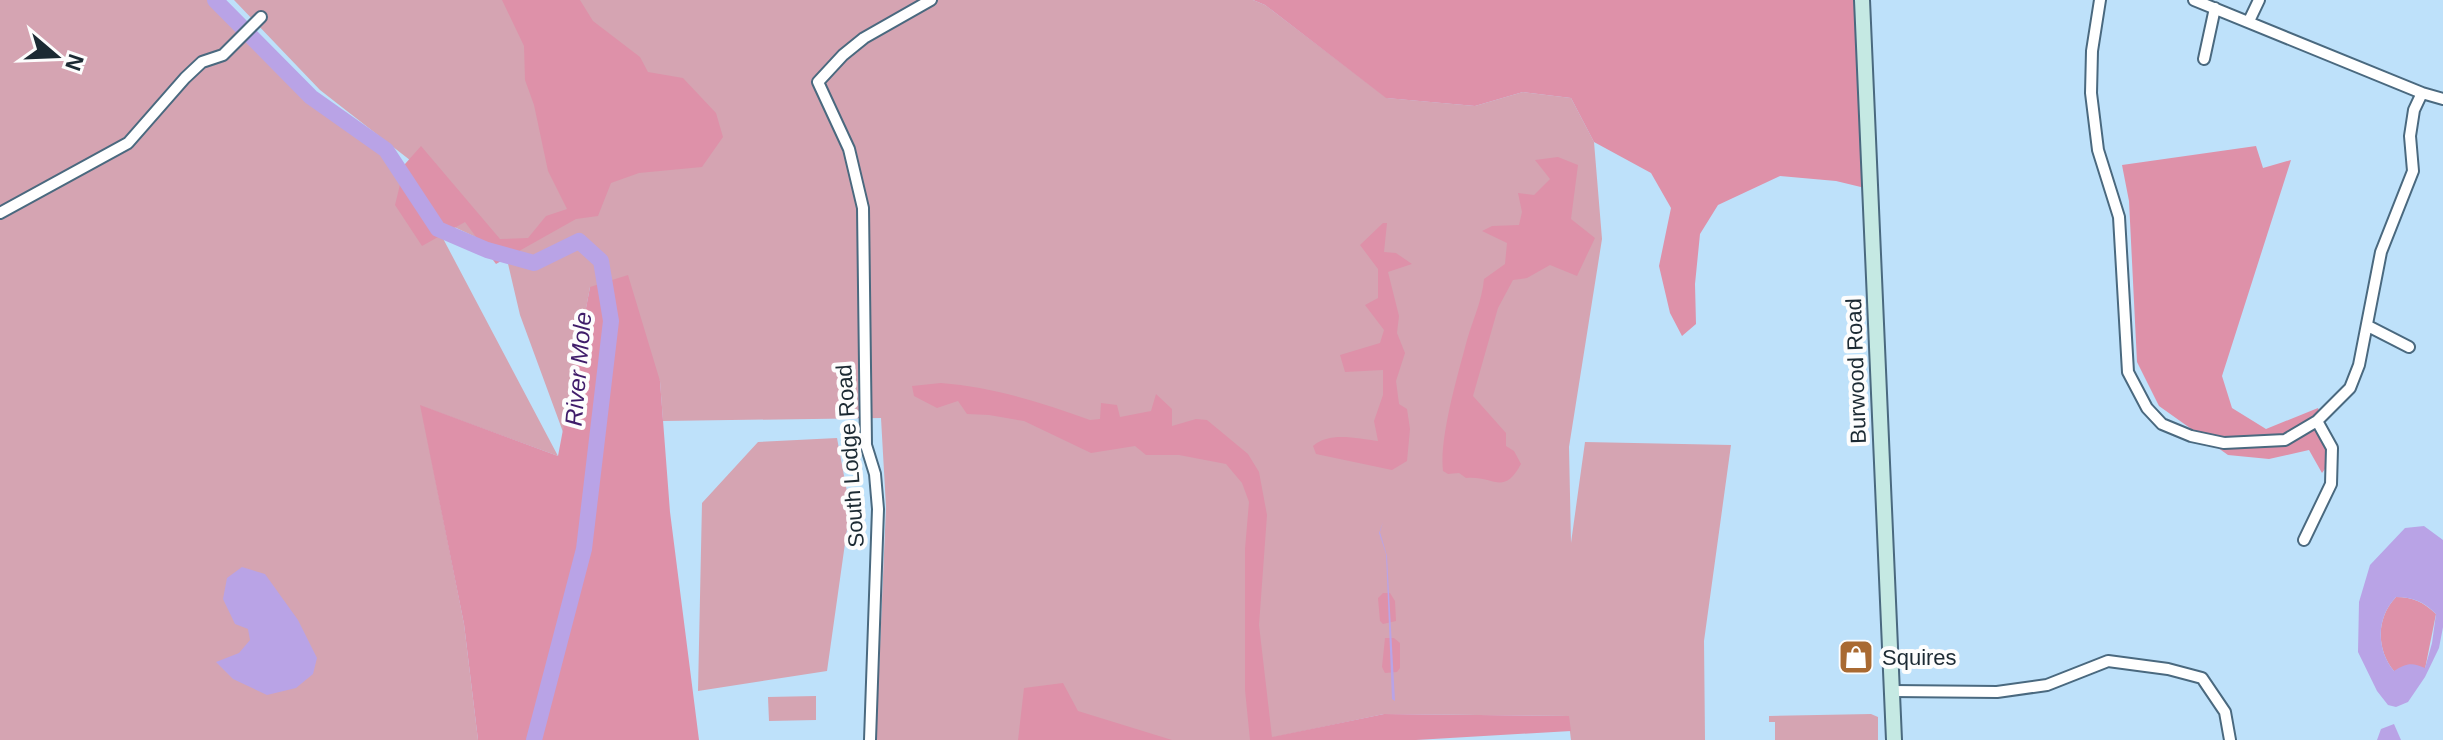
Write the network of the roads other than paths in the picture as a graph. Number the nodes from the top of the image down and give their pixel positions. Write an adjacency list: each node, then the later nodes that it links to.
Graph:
1 (931, 0): 18 (street, South Lodge Road)
2 (1862, 0): 17 (street, Burwood Road)
3 (2100, 0): 15 (street)
4 (2194, 0): 6 (street)
5 (2259, 0): 8 (street)
6 (2215, 8): 8 (street); 9 (street)
7 (261, 17): 12 (street)
8 (2249, 21): 10 (street)
9 (2204, 59)
10 (2422, 93): 11 (street); 13 (street)
11 (2443, 99)
12 (0, 213)
13 (2368, 326): 14 (street); 15 (street)
14 (2409, 347)
15 (2317, 421): 16 (street)
16 (2304, 540)
17 (1892, 691): 19 (street, Burwood Road); 20 (street)
18 (870, 740)
19 (1894, 740)
20 (2230, 740)

